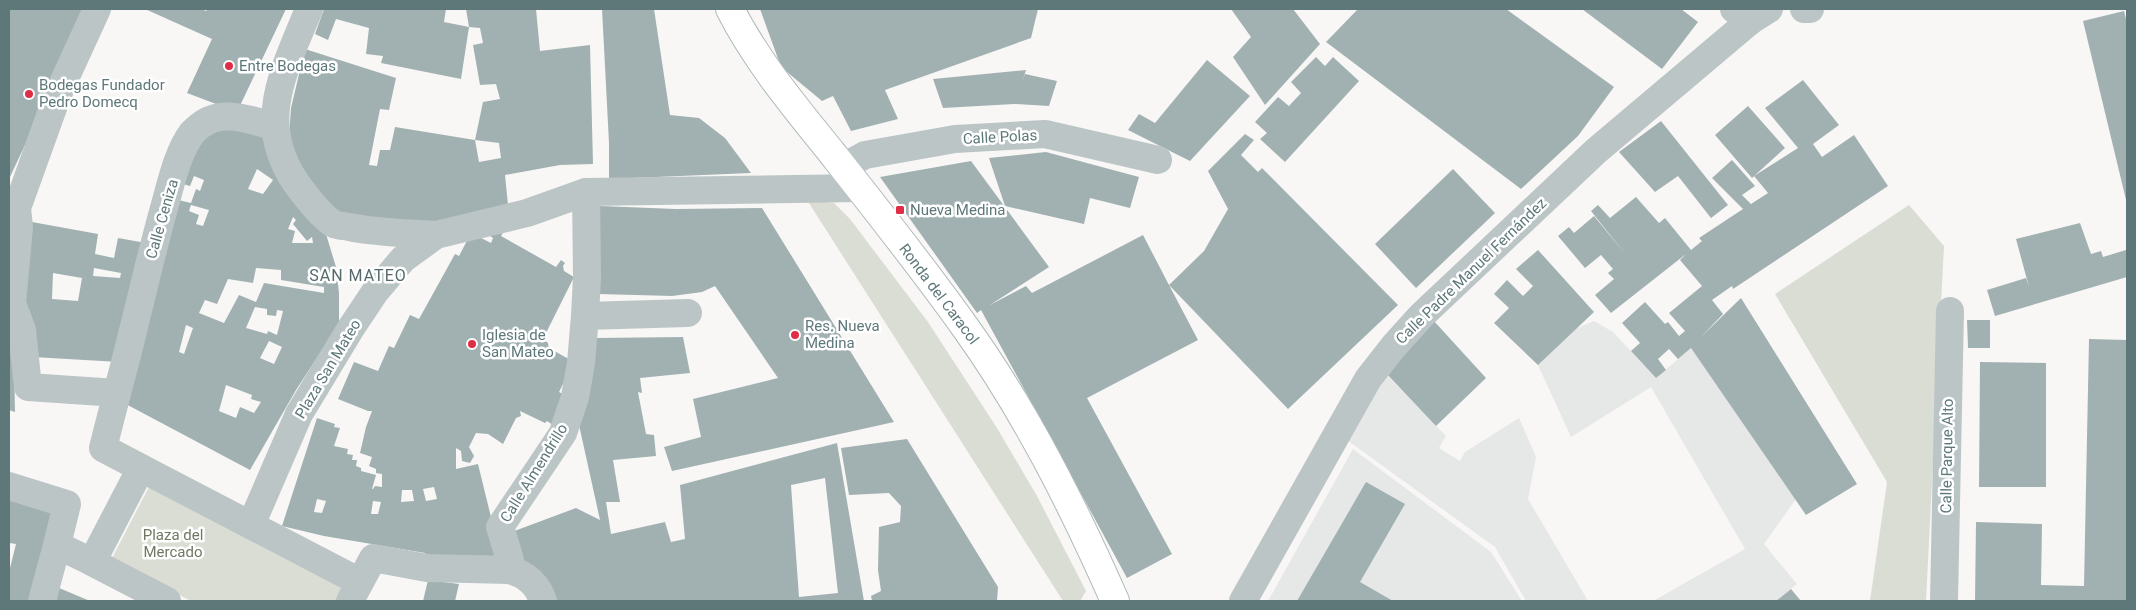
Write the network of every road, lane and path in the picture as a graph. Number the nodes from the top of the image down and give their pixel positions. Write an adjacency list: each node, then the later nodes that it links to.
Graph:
1 (97, 9): 12 (street)
2 (309, 9): 7 (street)
3 (730, 9): 9 (main road, Ronda del Caracol)
4 (1804, 9): 5 (street)
5 (1810, 9)
6 (1751, 13): 29 (street, Calle Padre Manuel Fernández)
7 (274, 126): 13 (street, Plaza San Mateo); 17 (street, Calle Ceniza)
8 (1158, 160): 9 (street, Calle Polas)
9 (843, 167): 10 (main road, Ronda del Caracol)
10 (860, 188): 11 (street, Plaza San Mateo); 28 (main road, Ronda del Caracol)
11 (586, 192): 13 (street, Plaza San Mateo); 16 (street, Calle Almendrillo)
12 (13, 206): 17 (street)
13 (436, 235): 20 (street, Plaza San Mateo)
14 (1950, 311): 30 (street, Calle Parque Alto)
15 (688, 313): 16 (street)
16 (585, 316): 23 (street, Calle Almendrillo)
17 (117, 393): 18 (street)
18 (141, 468): 20 (street); 22 (street)
19 (11, 486): 21 (street)
20 (251, 525): 24 (street)
21 (56, 545): 22 (street); 25 (street)
22 (92, 562): 26 (street)
23 (509, 570): 24 (street); 27 (street)
24 (355, 592)
25 (42, 601)
26 (167, 601)
27 (543, 601)
28 (1116, 601)
29 (1243, 601)
30 (1944, 601)

